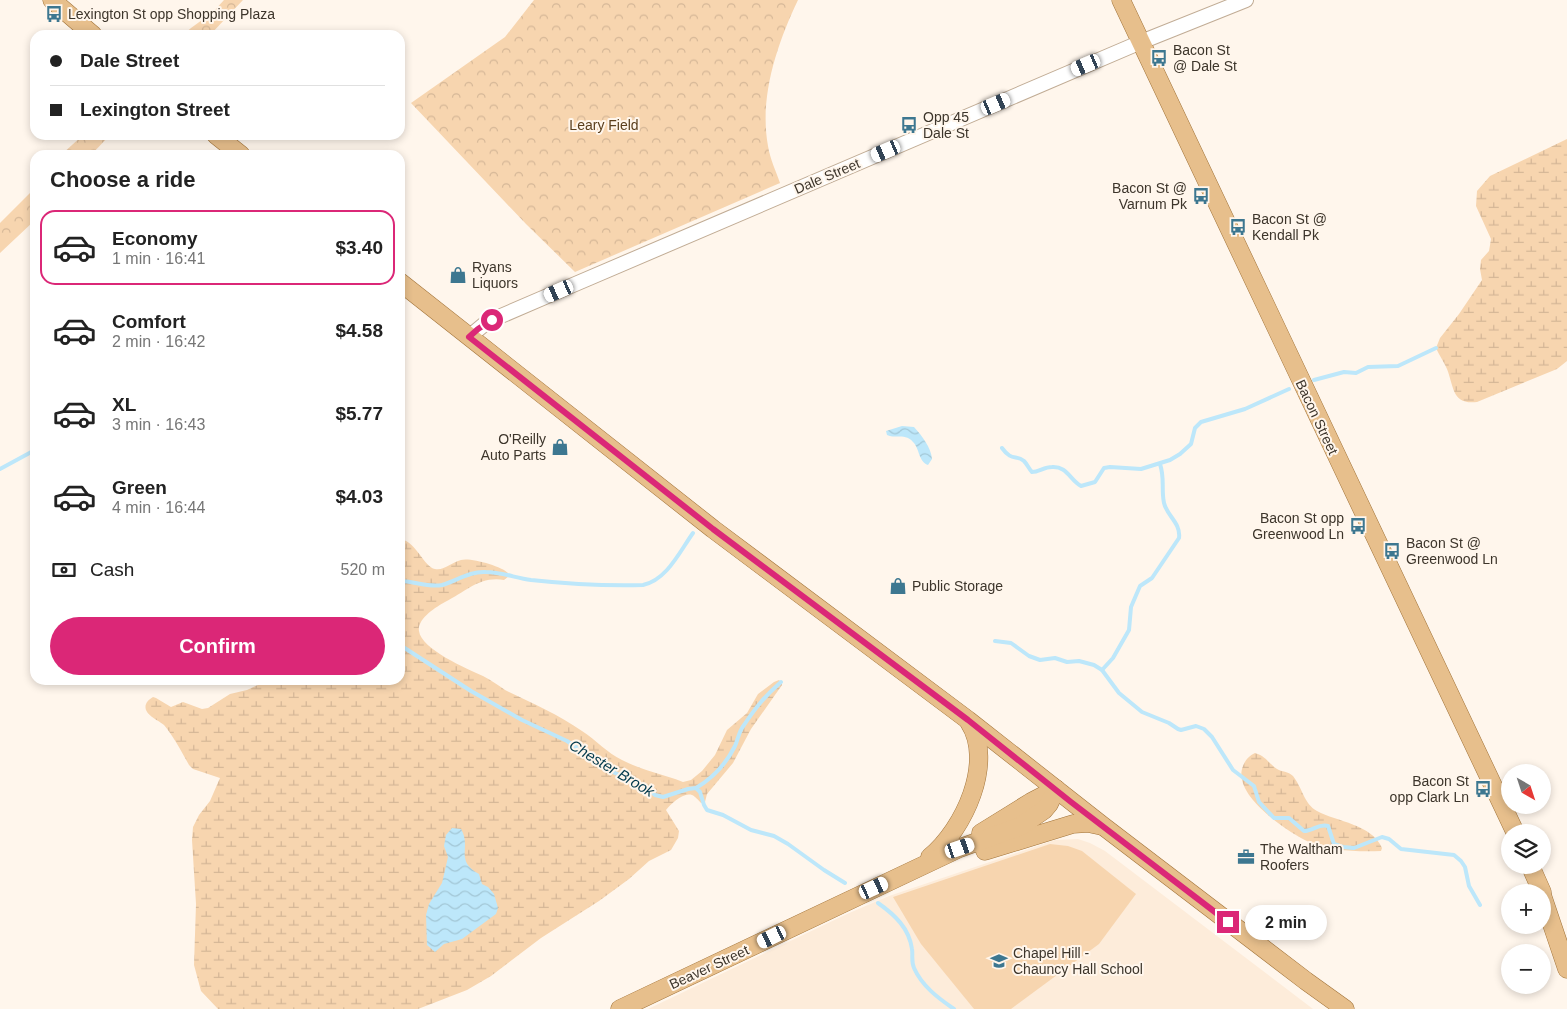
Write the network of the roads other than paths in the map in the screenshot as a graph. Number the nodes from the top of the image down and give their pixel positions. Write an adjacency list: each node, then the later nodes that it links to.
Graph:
1 (52, 0): 4 (main road)
2 (1121, 0): 5 (main road, Bacon Street)
3 (1246, 0): 5 (street, Dale Street)
4 (87, 30)
5 (1141, 42): 9 (street, Dale Street); 12 (main road, Bacon Street)
6 (222, 140): 7 (main road)
7 (235, 150)
8 (405, 286): 9 (main road)
9 (469, 337): 10 (main road)
10 (968, 720): 11 (main road); 14 (main road)
11 (1056, 790): 13 (main road); 14 (main road, Beaver Street)
12 (1511, 824)
13 (1103, 826): 15 (main road); 19 (main road)
14 (914, 869): 15 (main road, Beaver Street)
15 (892, 880): 18 (main road, Beaver Street)
16 (1551, 921): 17 (main road)
17 (1567, 970)
18 (620, 1009)
19 (1345, 1009)

